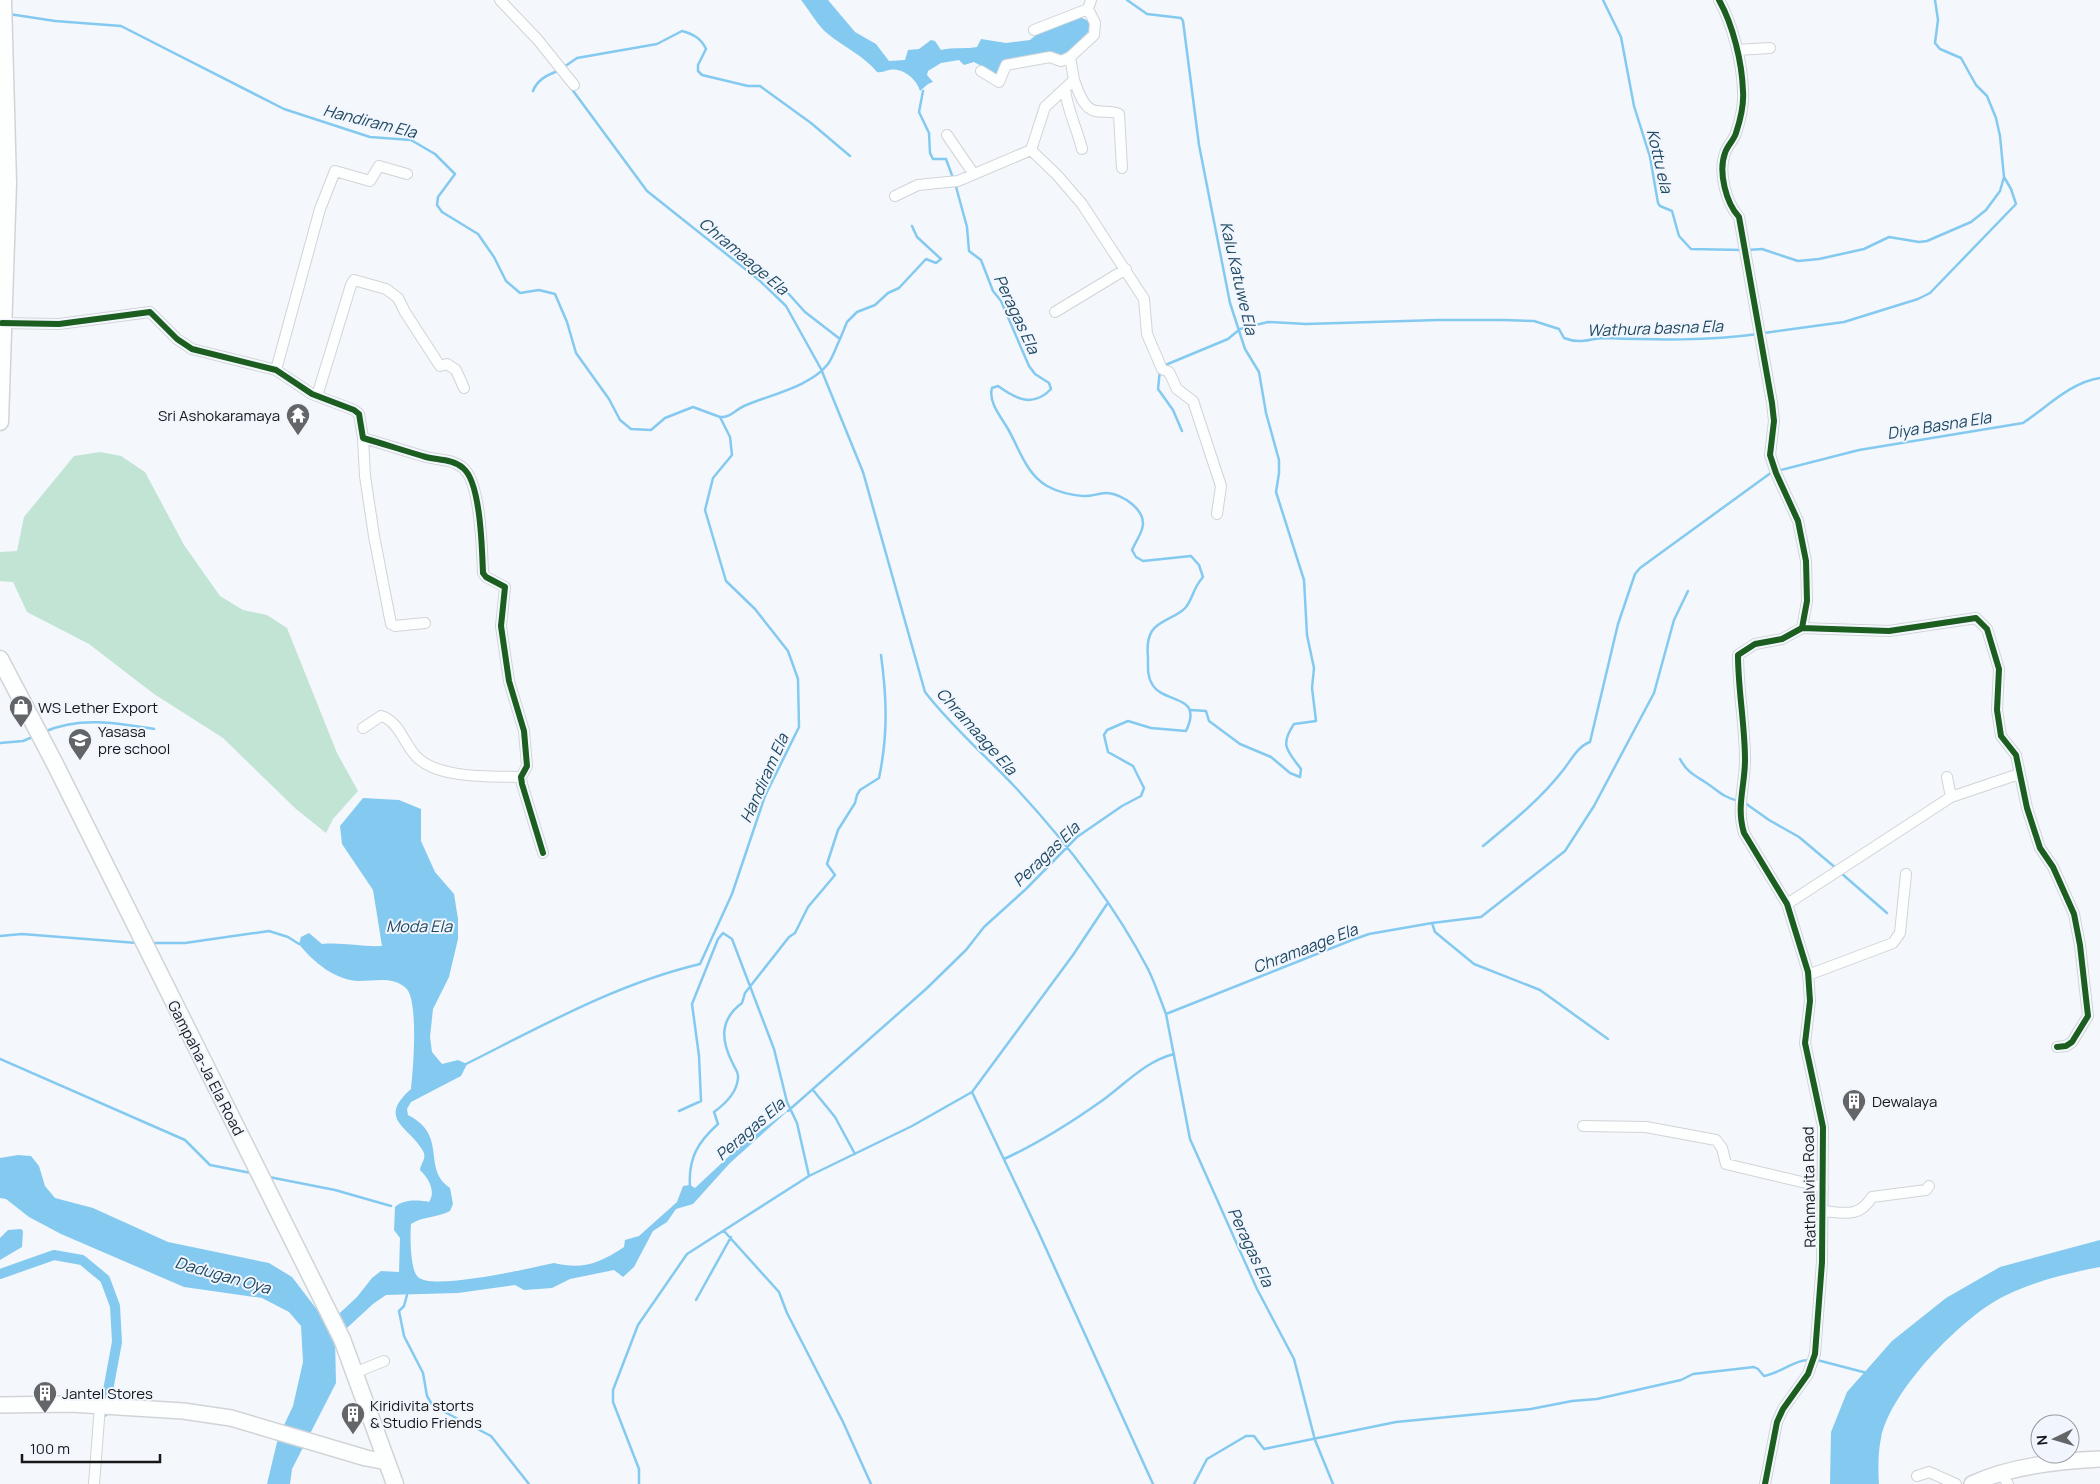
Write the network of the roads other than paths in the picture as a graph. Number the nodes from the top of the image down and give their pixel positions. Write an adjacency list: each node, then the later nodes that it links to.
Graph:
1 (500, 0): 12 (street)
2 (1718, 0): 7 (street)
3 (1089, 5): 5 (street); 8 (street)
4 (3, 9): 10 (highway)
5 (1034, 30)
6 (1770, 48): 7 (street)
7 (1736, 50): 31 (street)
8 (1070, 57): 9 (street); 11 (street)
9 (981, 71)
10 (2, 75): 23 (highway)
11 (1074, 80): 13 (street); 17 (street)
12 (574, 85)
13 (1065, 89): 15 (street); 16 (street)
14 (947, 135): 18 (street)
15 (1082, 149)
16 (1030, 150): 18 (street); 21 (street)
17 (1122, 168)
18 (973, 173): 20 (street)
19 (407, 174): 24 (street)
20 (895, 196)
21 (1126, 269): 22 (street); 29 (street)
22 (1054, 312)
23 (2, 323): 24 (street); 27 (highway)
24 (276, 370): 26 (street)
25 (464, 388): 26 (street)
26 (317, 396): 28 (street)
27 (0, 422)
28 (363, 438): 30 (street); 35 (street)
29 (1217, 514)
30 (425, 623)
31 (1802, 628): 34 (street); 40 (street, Rathmalvita Road)
32 (0, 659): 48 (highway, Gampaha-Ja Ela Road)
33 (363, 728): 35 (street)
34 (2019, 774): 37 (street); 42 (street)
35 (521, 777): 38 (street)
36 (1948, 777): 37 (street)
37 (1951, 797): 40 (street)
38 (543, 853)
39 (1906, 874): 41 (street)
40 (1787, 904): 41 (street, Rathmalvita Road)
41 (1808, 975): 45 (street, Rathmalvita Road)
42 (2058, 1046)
43 (1584, 1126): 45 (street)
44 (1930, 1186): 46 (street)
45 (1823, 1187): 46 (street, Rathmalvita Road)
46 (1823, 1211): 57 (street, Rathmalvita Road)
47 (384, 1361): 48 (street)
48 (354, 1373): 52 (highway, Gampaha-Ja Ela Road)
49 (0, 1405): 50 (main road)
50 (100, 1406): 52 (main road); 55 (street)
51 (2100, 1459): 54 (main road)
52 (387, 1462): 56 (highway, Gampaha-Ja Ela Road)
53 (1917, 1476): 58 (street)
54 (2005, 1479): 59 (main road)
55 (94, 1484)
56 (395, 1484)
57 (1765, 1484)
58 (1956, 1484)
59 (1972, 1484)

